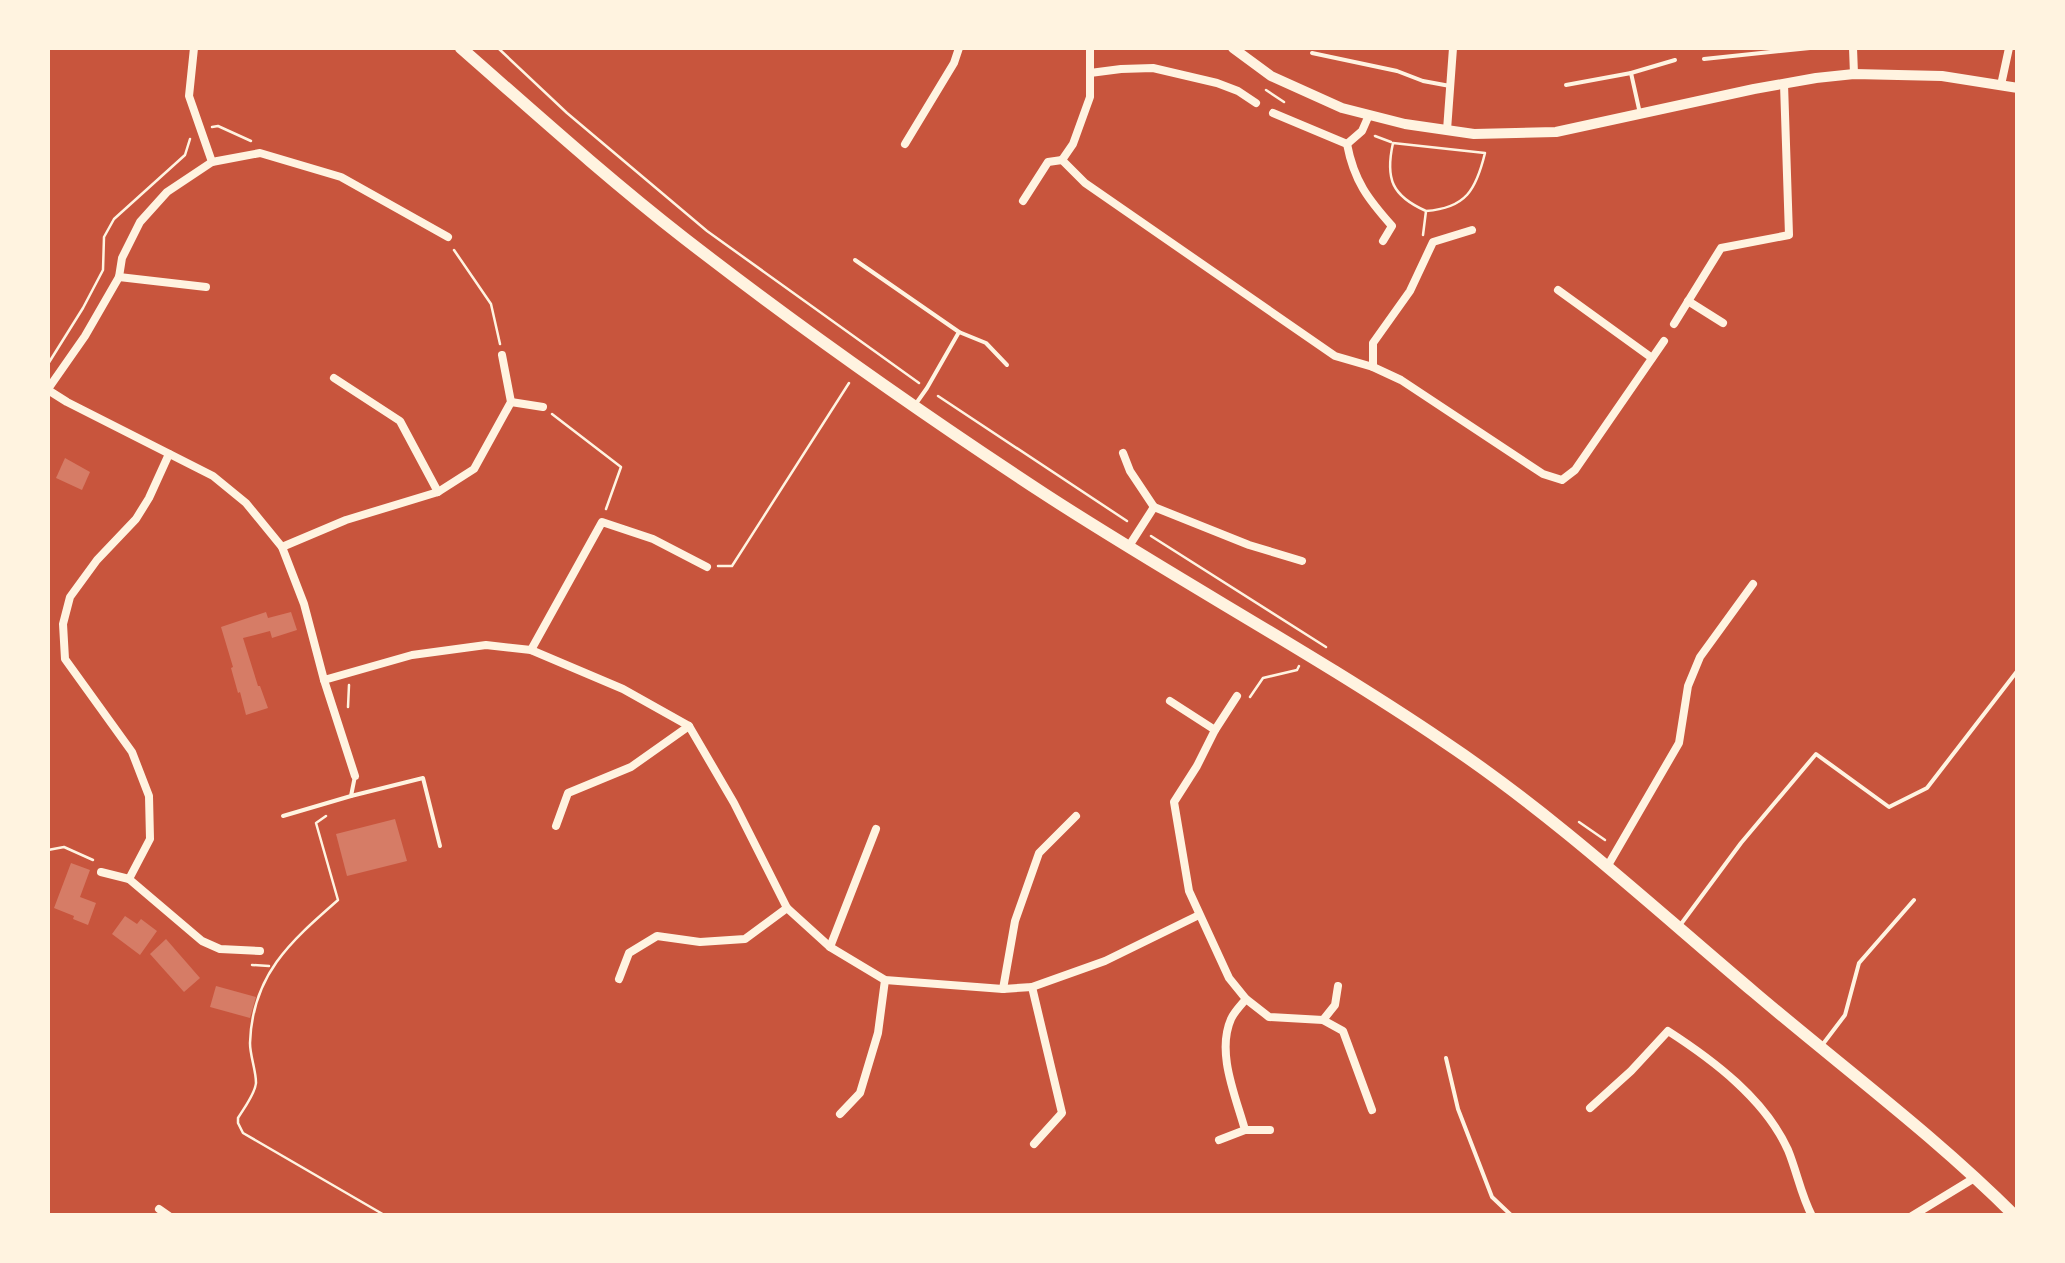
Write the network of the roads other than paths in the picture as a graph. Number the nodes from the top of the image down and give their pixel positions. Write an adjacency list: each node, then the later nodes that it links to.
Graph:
1 (194, 48): 29 (street)
2 (461, 48): 50 (main road)
3 (959, 48): 26 (street)
4 (1090, 48): 13 (street)
5 (1233, 48): 24 (street)
6 (1453, 48): 19 (street)
7 (1810, 48): 11 (lane)
8 (1853, 48): 15 (street)
9 (2009, 48): 18 (street)
10 (1312, 53): 19 (lane)
11 (1704, 59)
12 (1675, 60): 14 (lane)
13 (1090, 73): 21 (street); 28 (street)
14 (1630, 73): 17 (lane); 23 (lane)
15 (1854, 74): 16 (street); 18 (street)
16 (1784, 84): 23 (street); 38 (street)
17 (1566, 85)
18 (2001, 85): 20 (street)
19 (1450, 86): 25 (street)
20 (2018, 88)
21 (1256, 103)
22 (1274, 113): 27 (street)
23 (1640, 114): 25 (street)
24 (1369, 115): 25 (street); 27 (street)
25 (1447, 130)
26 (905, 144)
27 (1347, 144): 33 (street)
28 (1062, 160): 30 (street); 46 (street)
29 (212, 162): 32 (street); 35 (street)
30 (1024, 202)
31 (1472, 230): 46 (street)
32 (448, 237)
33 (1383, 242)
34 (855, 260): 41 (lane)
35 (119, 277): 36 (street); 48 (street)
36 (206, 287)
37 (1558, 290): 44 (street)
38 (1688, 301): 39 (street); 40 (street)
39 (1674, 324)
40 (1722, 324)
41 (959, 332): 45 (lane); 50 (lane)
42 (1664, 341): 44 (street)
43 (502, 355): 49 (street)
44 (1652, 358): 46 (street)
45 (1007, 365)
46 (1373, 367)
47 (334, 378): 54 (street)
48 (48, 390): 52 (street)
49 (511, 402): 51 (street); 54 (street)
50 (915, 405): 56 (main road)
51 (543, 406)
52 (169, 454): 57 (street); 77 (street)
53 (1123, 454): 55 (street)
54 (438, 492): 57 (street)
55 (1154, 507): 56 (street); 58 (street)
56 (1129, 546): 75 (main road)
57 (282, 548): 63 (street)
58 (1302, 562)
59 (706, 567): 61 (street)
60 (1753, 584): 75 (street)
61 (531, 650): 63 (street); 66 (street)
62 (2018, 670): 81 (lane)
63 (324, 680): 68 (street)
64 (1238, 696): 67 (street)
65 (1170, 702): 67 (street)
66 (689, 726): 72 (street); 79 (street)
67 (1215, 730): 80 (street)
68 (354, 776): 69 (lane)
69 (351, 796): 70 (lane); 74 (lane)
70 (283, 816)
71 (1076, 816): 88 (street)
72 (556, 826)
73 (876, 829): 82 (street)
74 (440, 846)
75 (1607, 867): 81 (main road)
76 (101, 872): 77 (street)
77 (129, 879): 83 (street)
78 (1914, 900): 91 (lane)
79 (788, 908): 82 (street); 84 (street)
80 (1200, 916): 87 (street); 89 (street)
81 (1678, 928): 91 (main road)
82 (830, 947): 85 (street)
83 (260, 951)
84 (619, 978)
85 (885, 980): 88 (street); 95 (street)
86 (1338, 986): 90 (street)
87 (1032, 987): 88 (street); 99 (street)
88 (1002, 988)
89 (1246, 999): 90 (street); 96 (street)
90 (1324, 1020): 94 (street)
91 (1820, 1048): 100 (main road)
92 (1446, 1058): 103 (lane)
93 (1590, 1108): 104 (street)
94 (1372, 1110)
95 (840, 1114)
96 (1245, 1130): 97 (street); 98 (street)
97 (1270, 1130)
98 (1220, 1140)
99 (1034, 1144)
100 (1976, 1177): 105 (street); 106 (main road)
101 (159, 1209): 102 (street)
102 (169, 1216)
103 (1512, 1216)
104 (1812, 1216)
105 (1912, 1216)
106 (2015, 1216)

